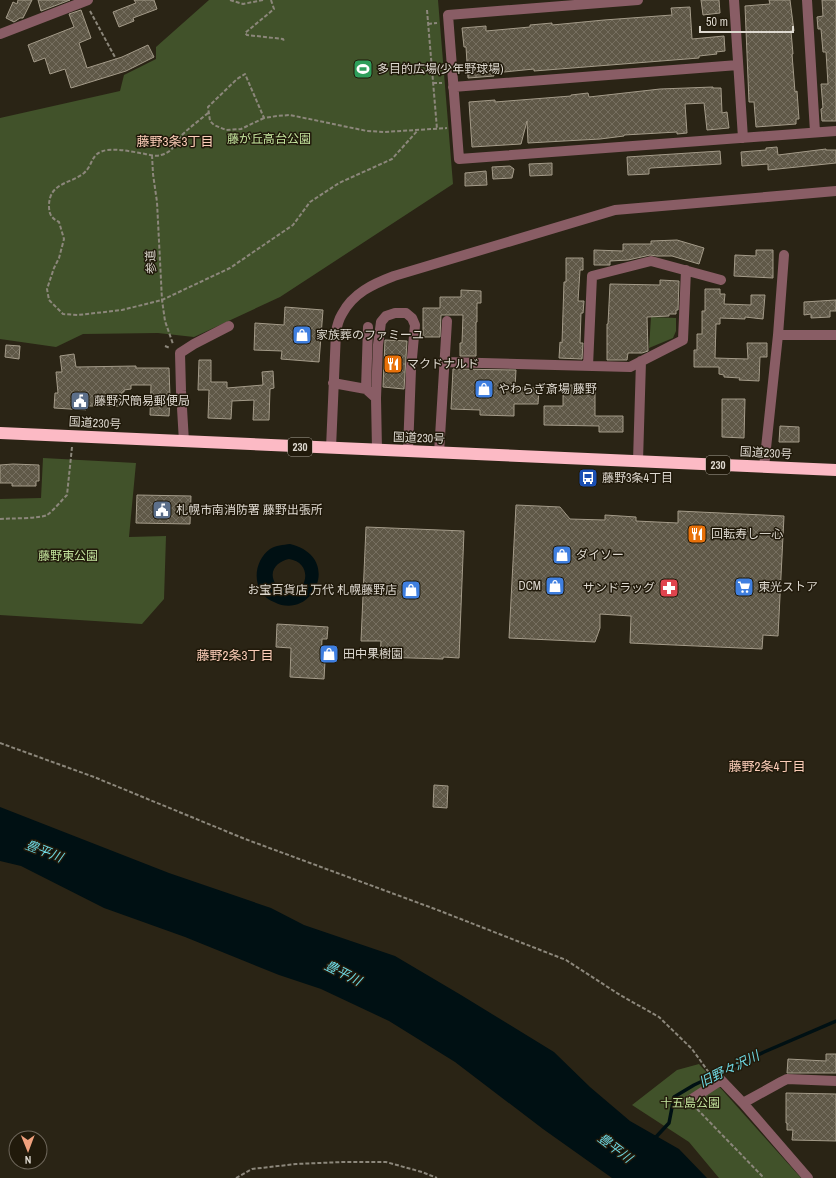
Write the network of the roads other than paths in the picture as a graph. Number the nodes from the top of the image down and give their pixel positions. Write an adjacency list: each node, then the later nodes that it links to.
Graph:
1 (638, 0): 7 (street)
2 (734, 0): 6 (street)
3 (807, 0): 9 (street)
4 (86, 1): 5 (street)
5 (0, 34)
6 (738, 65): 7 (street); 10 (street)
7 (453, 87): 10 (street)
8 (836, 131): 9 (street)
9 (815, 132): 10 (street)
10 (743, 138)
11 (836, 191): 23 (street)
12 (784, 255): 18 (street)
13 (686, 270): 14 (street); 20 (street); 22 (street)
14 (721, 280)
15 (447, 321): 21 (street)
16 (229, 326): 27 (street)
17 (368, 327): 24 (street)
18 (778, 335): 19 (street); 33 (street)
19 (836, 336)
20 (641, 361): 22 (street); 32 (street)
21 (445, 362): 22 (street); 31 (street)
22 (588, 366)
23 (333, 383): 24 (street); 28 (street)
24 (366, 389): 25 (street)
25 (376, 398): 29 (street); 30 (street)
26 (0, 434): 27 (highway, 国道230号 / 230)
27 (184, 442): 28 (highway, 国道230号 / 230)
28 (330, 448): 29 (highway, 国道230号 / 230)
29 (377, 450): 30 (highway, 国道230号 / 230)
30 (408, 451): 31 (highway, 国道230号 / 230)
31 (439, 453): 32 (highway, 国道230号 / 230)
32 (638, 461): 33 (highway, 国道230号 / 230)
33 (764, 467): 34 (highway, 国道230号 / 230)
34 (836, 470)
35 (836, 1080): 37 (street)
36 (689, 1101): 37 (street)
37 (744, 1103): 38 (street)
38 (808, 1178)

